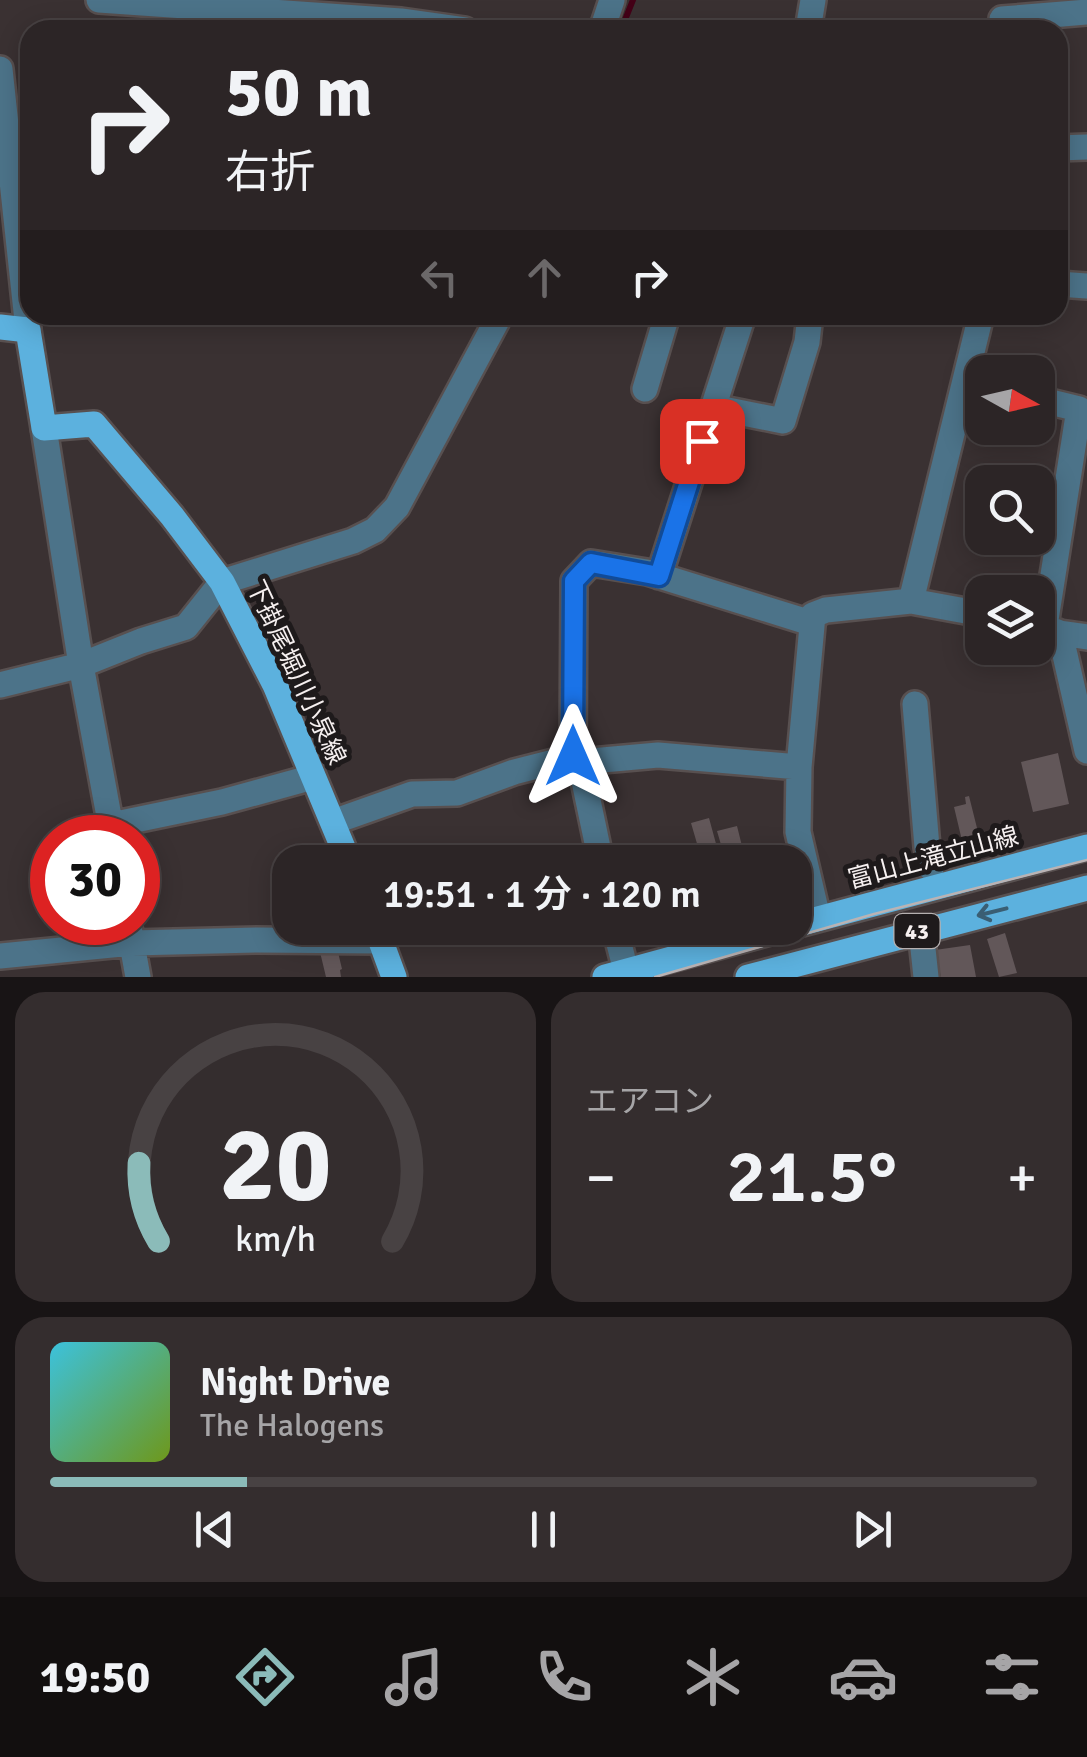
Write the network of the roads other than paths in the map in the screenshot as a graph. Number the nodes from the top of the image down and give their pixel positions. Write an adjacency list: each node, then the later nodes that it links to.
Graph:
1 (99, 0): 2 (street)
2 (192, 3): 6 (street)
3 (403, 10): 6 (street); 7 (street)
4 (1087, 12): 5 (street)
5 (1001, 16)
6 (241, 20)
7 (426, 20)
8 (0, 69): 9 (street)
9 (14, 186): 10 (street)
10 (20, 248)
11 (28, 325): 18 (street)
12 (495, 325): 27 (street)
13 (664, 325): 20 (street)
14 (740, 325): 22 (street)
15 (809, 325): 22 (street)
16 (980, 325): 19 (street)
17 (0, 327): 18 (main road)
18 (28, 330): 24 (main road)
19 (977, 355)
20 (646, 389)
21 (1055, 404): 25 (street)
22 (713, 408): 26 (street)
23 (965, 415): 28 (street)
24 (44, 428): 27 (main road, 下掛尾堀川小泉線); 34 (street)
25 (1055, 575)
26 (659, 576): 30 (street); 38 (street)
27 (222, 582): 34 (street); 40 (main road, 下掛尾堀川小泉線)
28 (912, 601): 29 (street); 30 (street)
29 (965, 611)
30 (811, 624): 39 (street)
31 (1055, 630): 32 (street)
32 (1087, 637)
33 (1055, 653): 37 (street)
34 (80, 665): 35 (street); 41 (street)
35 (0, 685)
36 (915, 704): 48 (street)
37 (1087, 752)
38 (576, 760): 39 (street); 43 (street); 45 (street)
39 (800, 767): 46 (street)
40 (313, 777): 42 (street); 43 (main road, 下掛尾堀川小泉線)
41 (109, 815)
42 (160, 818)
43 (333, 822): 44 (main road, 下掛尾堀川小泉線)
44 (343, 845)
45 (597, 845)
46 (799, 845)
47 (1087, 847): 50 (main road, 富山上滝立山線 / 43)
48 (931, 868)
49 (1087, 888): 51 (main road, 43, one-way to 51)
50 (812, 920)
51 (921, 930): 63 (main road, 43); 64 (street)
52 (160, 935): 53 (street)
53 (272, 939)
54 (62, 945): 59 (street)
55 (132, 945): 61 (street)
56 (382, 945): 62 (main road)
57 (615, 945): 60 (street)
58 (722, 945): 60 (main road)
59 (0, 956)
60 (615, 974)
61 (138, 977)
62 (394, 977)
63 (748, 977)
64 (926, 977)

